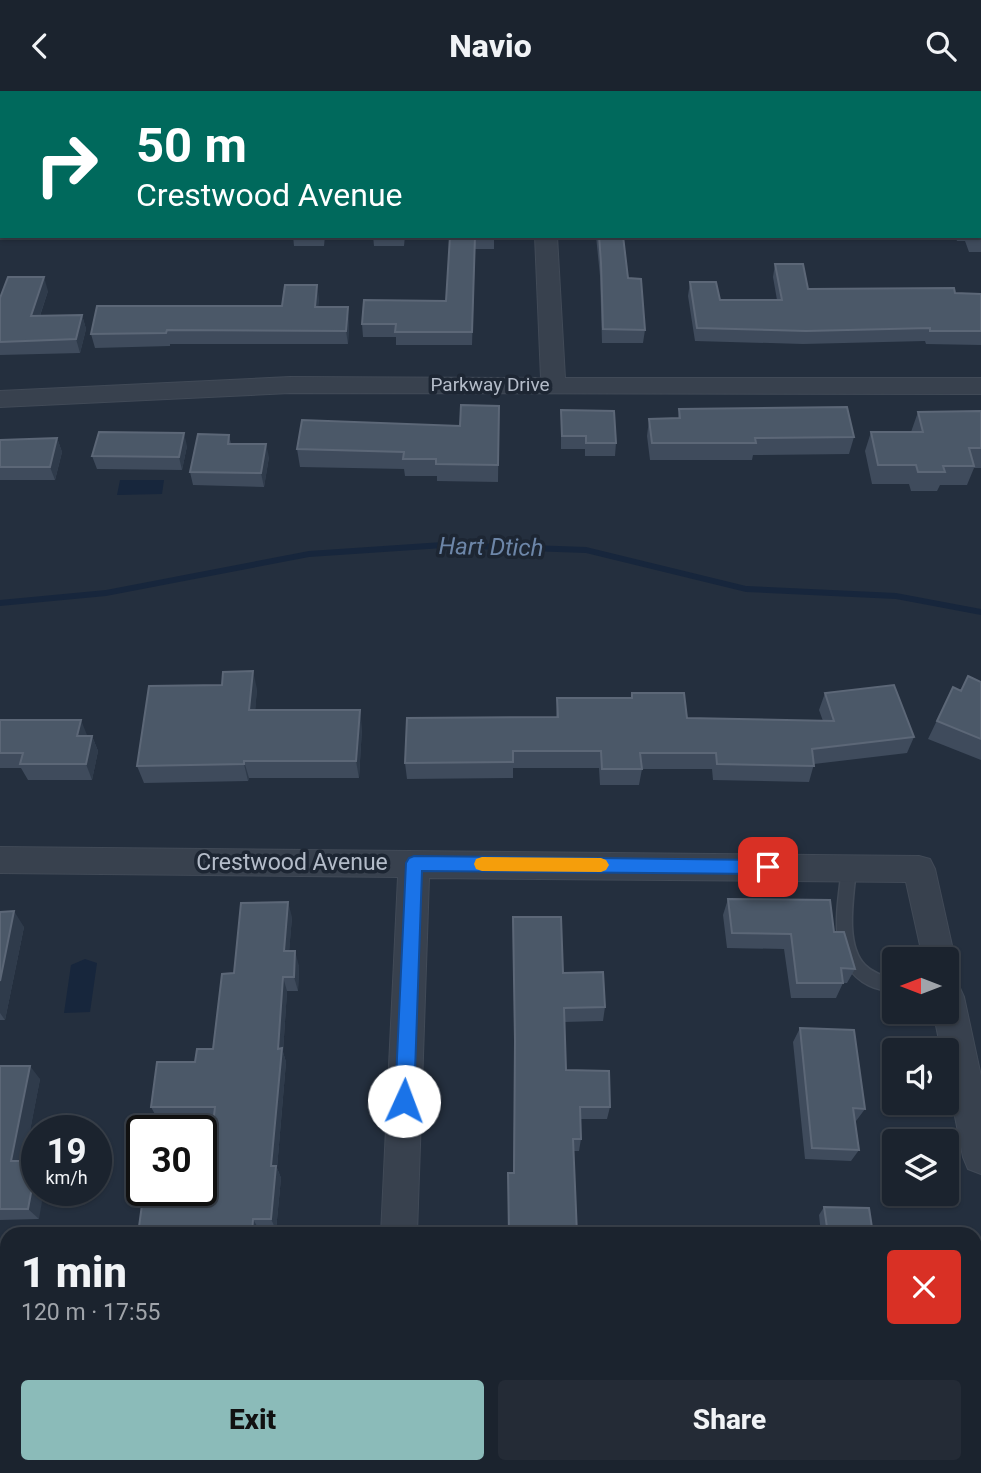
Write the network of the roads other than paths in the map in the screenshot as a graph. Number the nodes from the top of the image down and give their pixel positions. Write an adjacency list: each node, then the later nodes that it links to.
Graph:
1 (546, 238): 2 (street)
2 (553, 384): 3 (street, Parkway Drive); 4 (street, Parkway Drive)
3 (981, 386)
4 (0, 399)
5 (0, 860): 6 (street, Crestwood Avenue)
6 (414, 863): 7 (street, Crestwood Avenue); 12 (street)
7 (849, 868): 8 (street, Crestwood Avenue); 9 (lane)
8 (936, 947)
9 (882, 982)
10 (953, 1024): 11 (street)
11 (981, 1157)
12 (399, 1227)

